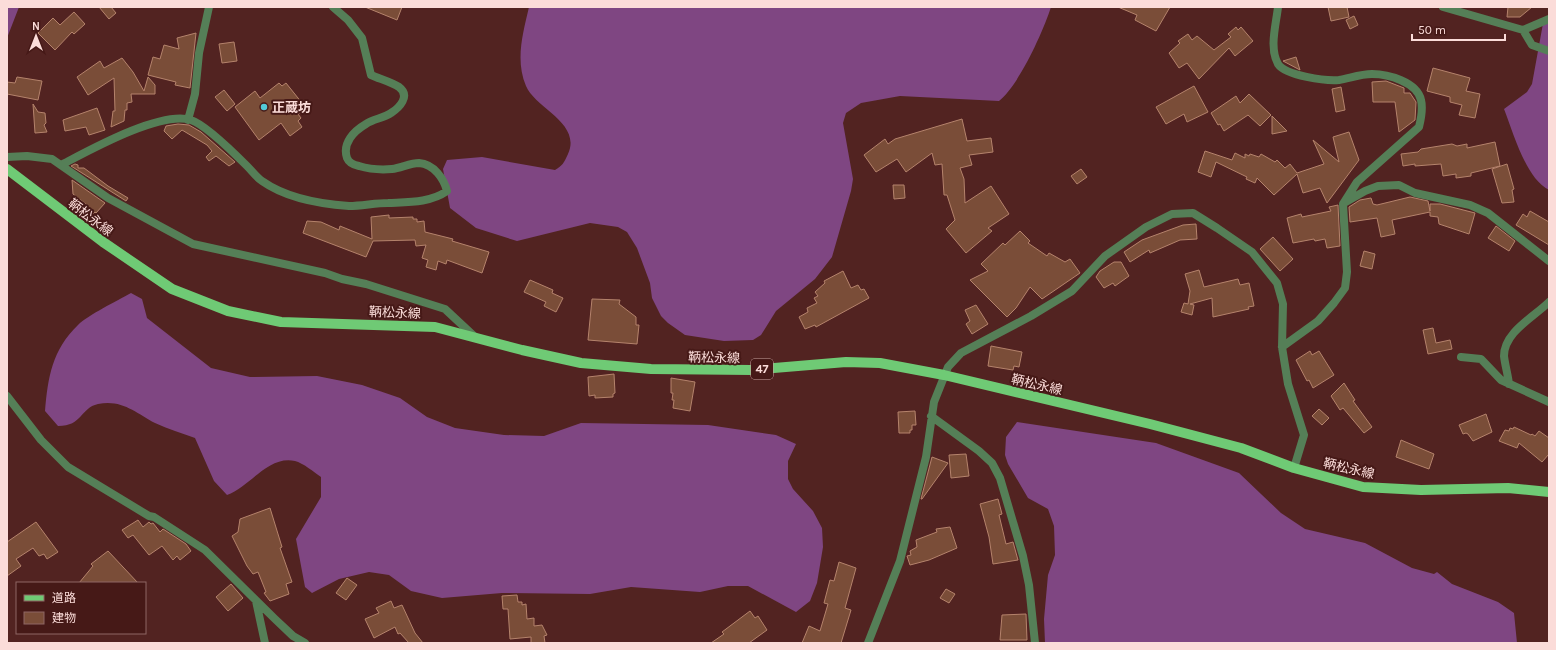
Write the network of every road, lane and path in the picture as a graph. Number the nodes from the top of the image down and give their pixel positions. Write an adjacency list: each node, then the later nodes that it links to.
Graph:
1 (209, 7): 8 (street)
2 (333, 7): 8 (street)
3 (1278, 7): 12 (street)
4 (1443, 7): 6 (street)
5 (1549, 19): 6 (street)
6 (1523, 30): 7 (street)
7 (1549, 51)
8 (188, 120): 10 (street)
9 (7, 157): 10 (street)
10 (61, 165): 15 (street)
11 (7, 169): 15 (main road, 鞆松永線 / 47)
12 (1343, 204): 13 (street); 16 (street)
13 (1549, 261)
14 (1549, 302): 19 (street)
15 (475, 337): 18 (main road, 鞆松永線 / 47)
16 (1282, 347): 18 (street); 23 (street)
17 (1461, 357): 19 (street)
18 (944, 375): 22 (street); 23 (main road, 鞆松永線 / 47)
19 (1509, 384): 21 (street)
20 (7, 396): 25 (street)
21 (1549, 402)
22 (931, 416): 28 (street); 29 (street)
23 (1294, 468): 24 (main road, 鞆松永線 / 47)
24 (1549, 492)
25 (256, 600): 26 (street); 27 (street)
26 (265, 643)
27 (305, 643)
28 (868, 643)
29 (1036, 643)

